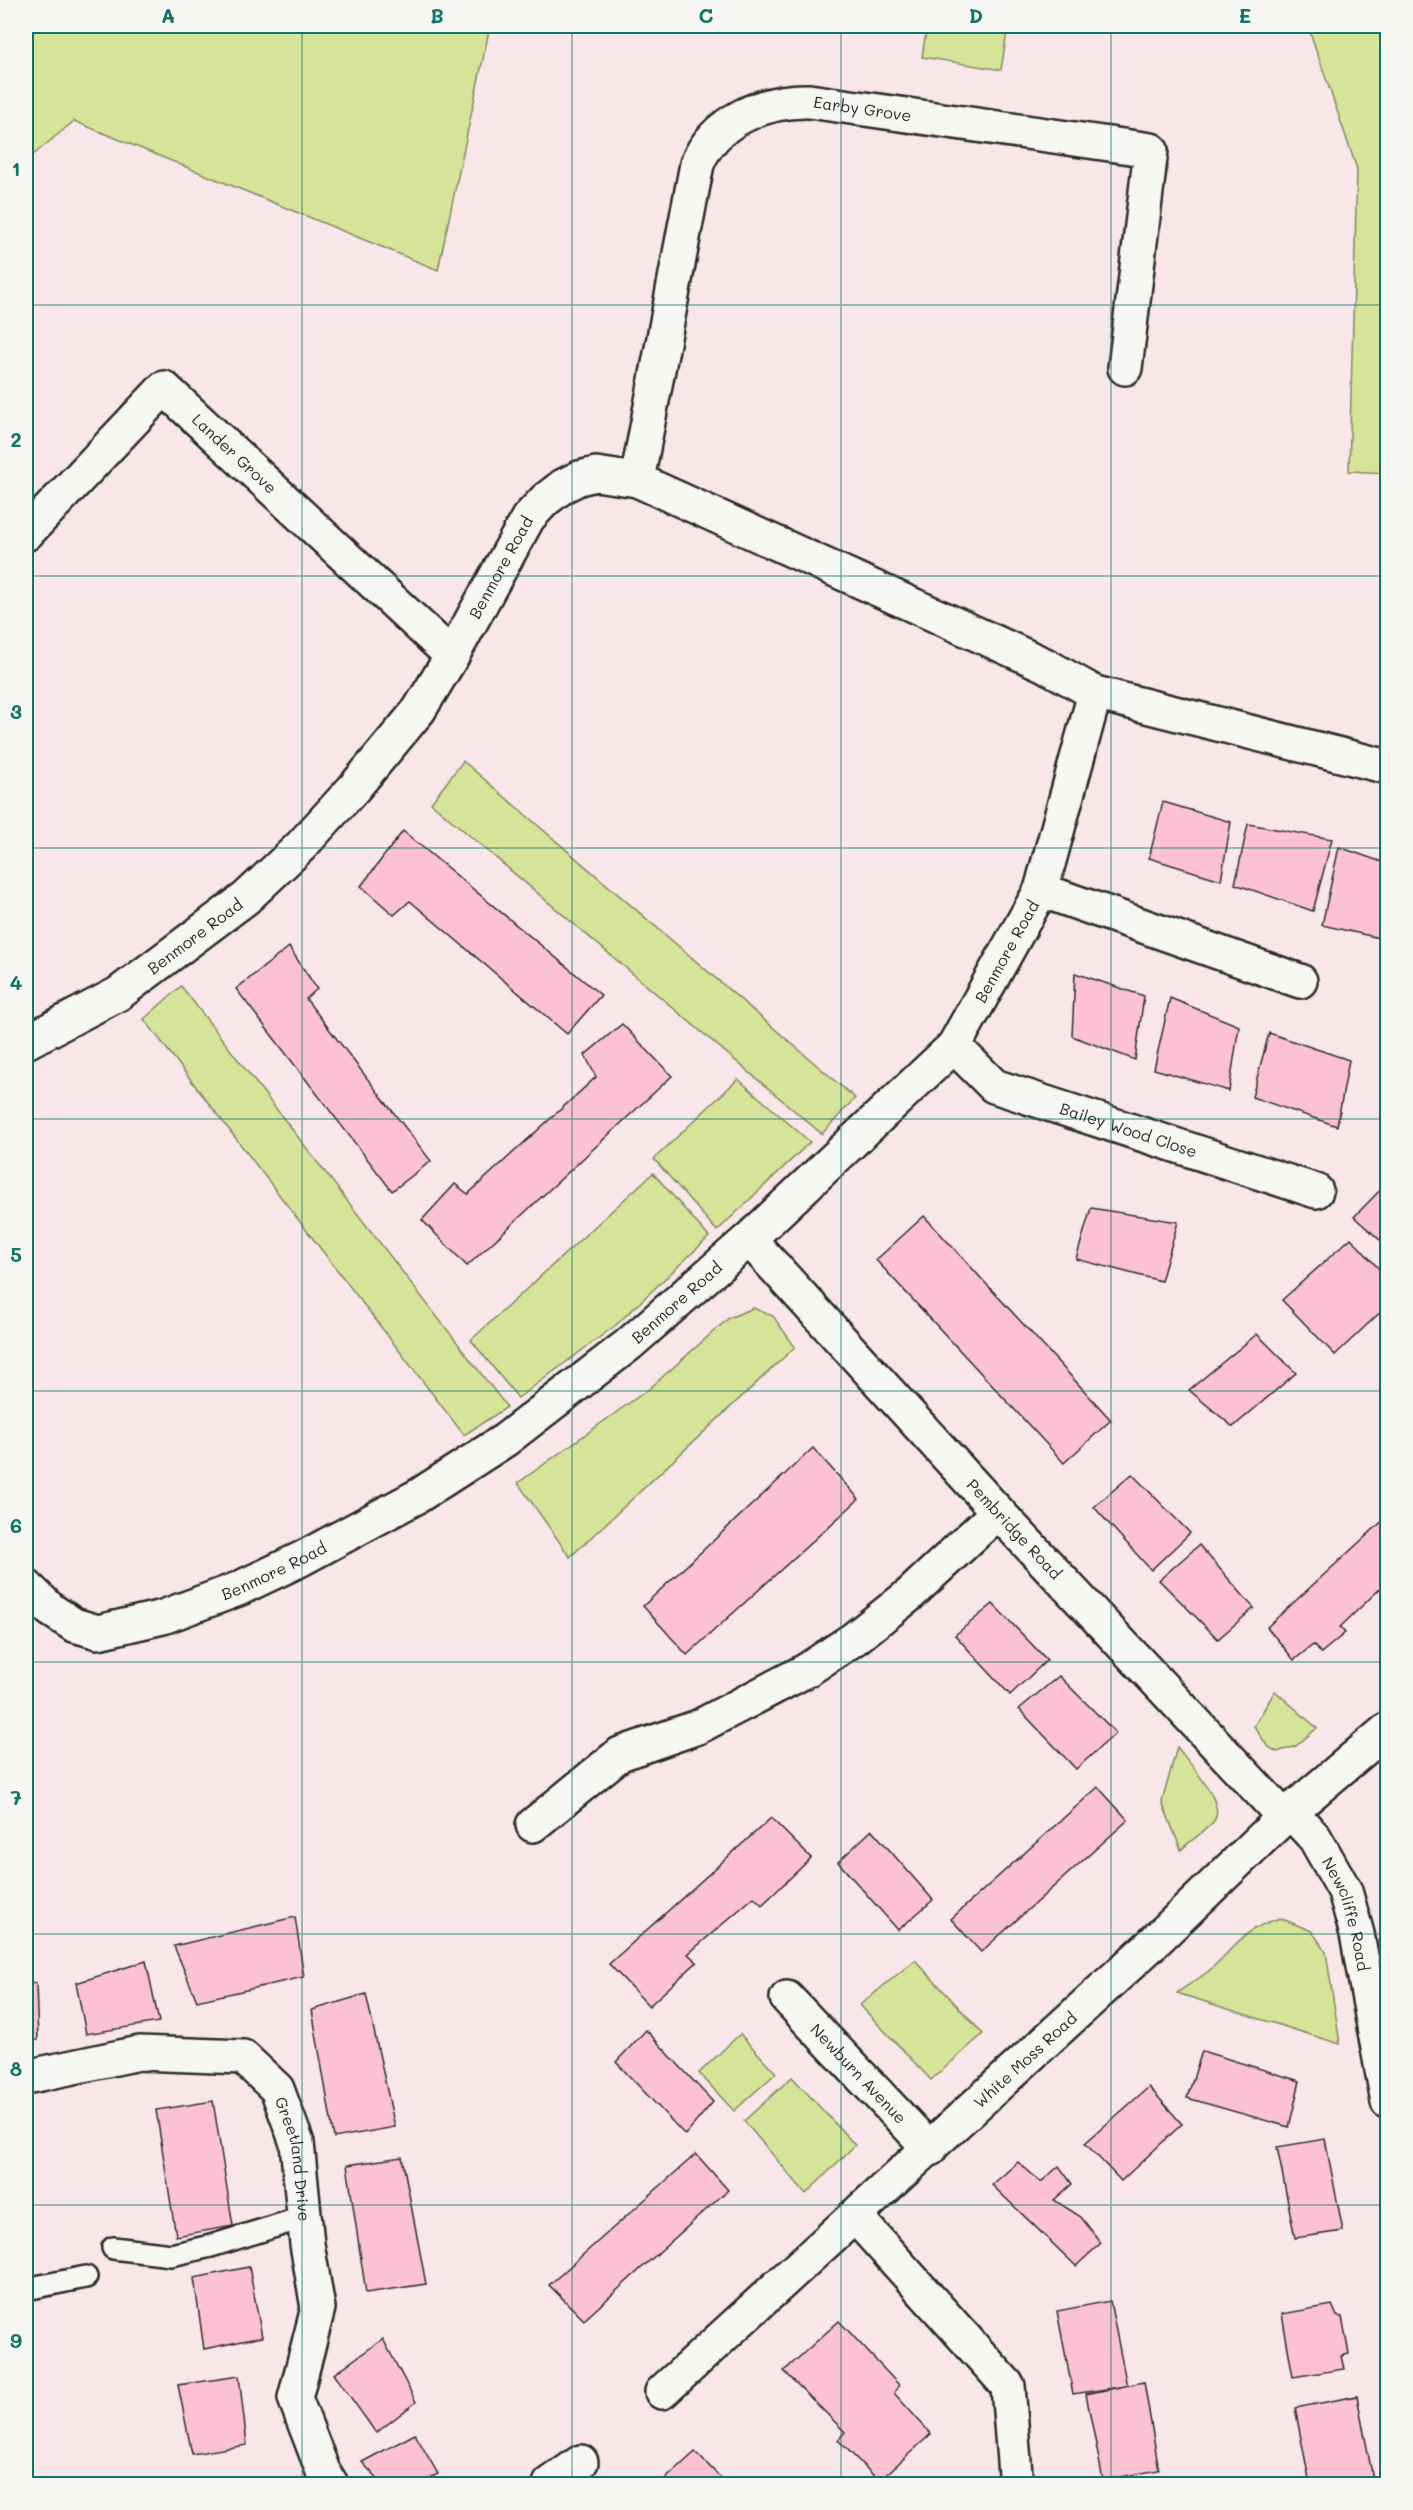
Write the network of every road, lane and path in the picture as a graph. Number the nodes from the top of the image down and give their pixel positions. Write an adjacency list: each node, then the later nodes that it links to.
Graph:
1 (1125, 368): 2 (street, Earby Grove)
2 (637, 480): 4 (street, Benmore Road); 5 (street, Benmore Road)
3 (26, 534): 4 (street, Lander Grove)
4 (452, 656): 9 (street, Benmore Road)
5 (1095, 693): 6 (street, Benmore Road); 7 (street, Benmore Road)
6 (1388, 767)
7 (1041, 890): 8 (street); 10 (street, Benmore Road)
8 (1300, 981)
9 (26, 1042)
10 (954, 1046): 11 (street, Bailey Wood Close); 12 (street, Benmore Road)
11 (1316, 1191)
12 (748, 1239): 13 (street, Pembridge Road); 14 (street, Benmore Road)
13 (998, 1512): 16 (street, Pembridge Road); 17 (street)
14 (26, 1586)
15 (1388, 1729): 16 (street, White Moss Road)
16 (1287, 1814): 20 (street, Newcliffe Road); 21 (street, White Moss Road)
17 (533, 1825)
18 (788, 1998): 21 (street, Newburn Avenue)
19 (26, 2077): 22 (street, Greetland Drive)
20 (1388, 2102)
21 (930, 2149): 23 (street, White Moss Road)
22 (305, 2217): 24 (lane); 30 (street, Greetland Drive)
23 (856, 2217): 27 (street, White Moss Road); 29 (street)
24 (113, 2248)
25 (86, 2277): 26 (lane)
26 (26, 2289)
27 (662, 2392)
28 (581, 2462): 31 (street)
29 (1015, 2474)
30 (331, 2484)
31 (550, 2484)

